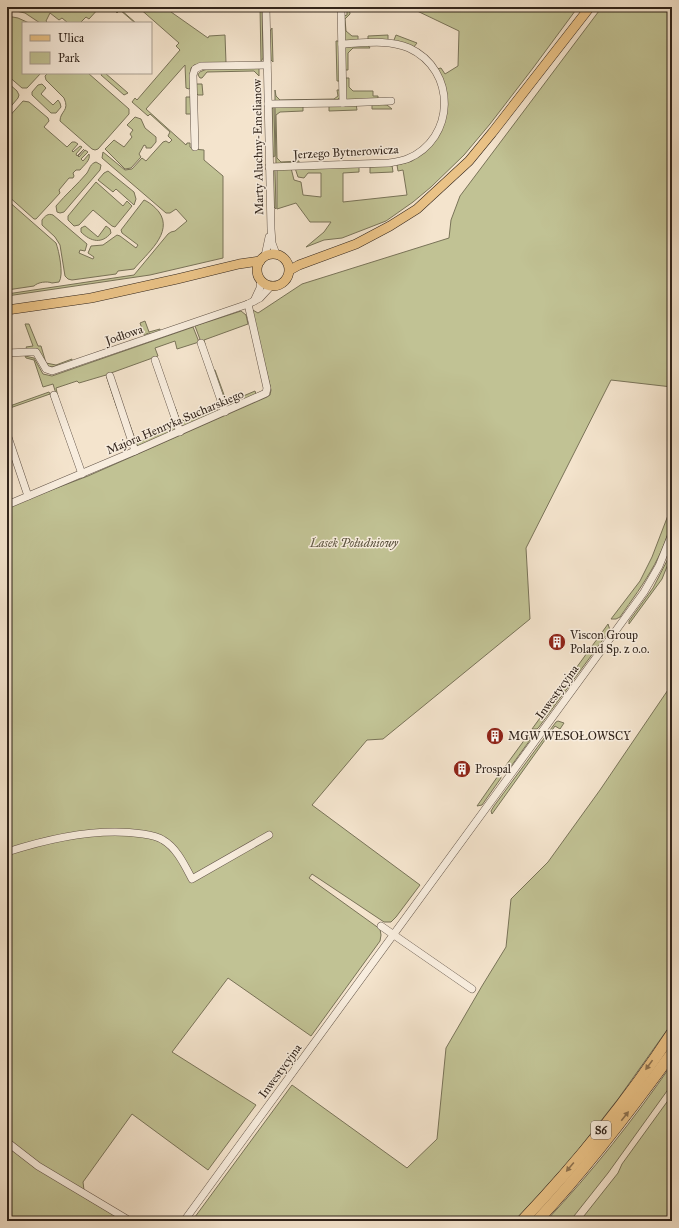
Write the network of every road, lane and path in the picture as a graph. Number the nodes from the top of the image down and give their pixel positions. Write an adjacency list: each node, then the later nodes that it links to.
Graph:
1 (266, 7): 5 (street, Marty Aluchny-Emelianow)
2 (590, 7): 14 (main road)
3 (341, 8): 4 (street)
4 (342, 44): 7 (street); 10 (street, Jerzego Bytnerowicza)
5 (267, 65): 8 (street, Marty Aluchny-Emelianow); 9 (street, Marty Aluchny-Emelianow)
6 (391, 101): 7 (street)
7 (343, 103): 8 (street)
8 (268, 104): 10 (street, Marty Aluchny-Emelianow)
9 (195, 147)
10 (269, 166): 11 (street, Marty Aluchny-Emelianow)
11 (271, 229): 12 (street, Marty Aluchny-Emelianow); 13 (street, Marty Aluchny-Emelianow)
12 (276, 254): 13 (main road); 14 (main road)
13 (262, 259): 15 (main road); 16 (main road)
14 (288, 266): 17 (main road)
15 (224, 268): 16 (main road); 19 (main road)
16 (259, 276): 17 (main road); 18 (street)
17 (271, 286): 18 (street)
18 (251, 303): 21 (street, Jodłowa); 25 (street, Majora Henryka Sucharskiego)
19 (7, 310)
20 (201, 343): 25 (street)
21 (7, 353)
22 (155, 360): 26 (street)
23 (110, 376): 28 (street)
24 (54, 395): 29 (street)
25 (226, 412): 26 (street, Majora Henryka Sucharskiego)
26 (180, 432): 28 (street, Majora Henryka Sucharskiego)
27 (7, 434): 30 (street)
28 (135, 451): 29 (street, Majora Henryka Sucharskiego)
29 (82, 474): 30 (street, Majora Henryka Sucharskiego)
30 (28, 496): 31 (street, Majora Henryka Sucharskiego)
31 (7, 505)
32 (672, 534): 36 (street, Inwestycyjna)
33 (270, 835): 34 (street)
34 (7, 852)
35 (380, 926): 36 (street)
36 (393, 935): 37 (street); 42 (street, Inwestycyjna)
37 (472, 989)
38 (672, 1033): 43 (highway, S6, one-way to 43)
39 (672, 1053): 44 (highway, S6, one-way to 39)
40 (7, 1142): 41 (street)
41 (130, 1221)
42 (184, 1221)
43 (522, 1221)
44 (537, 1221)

